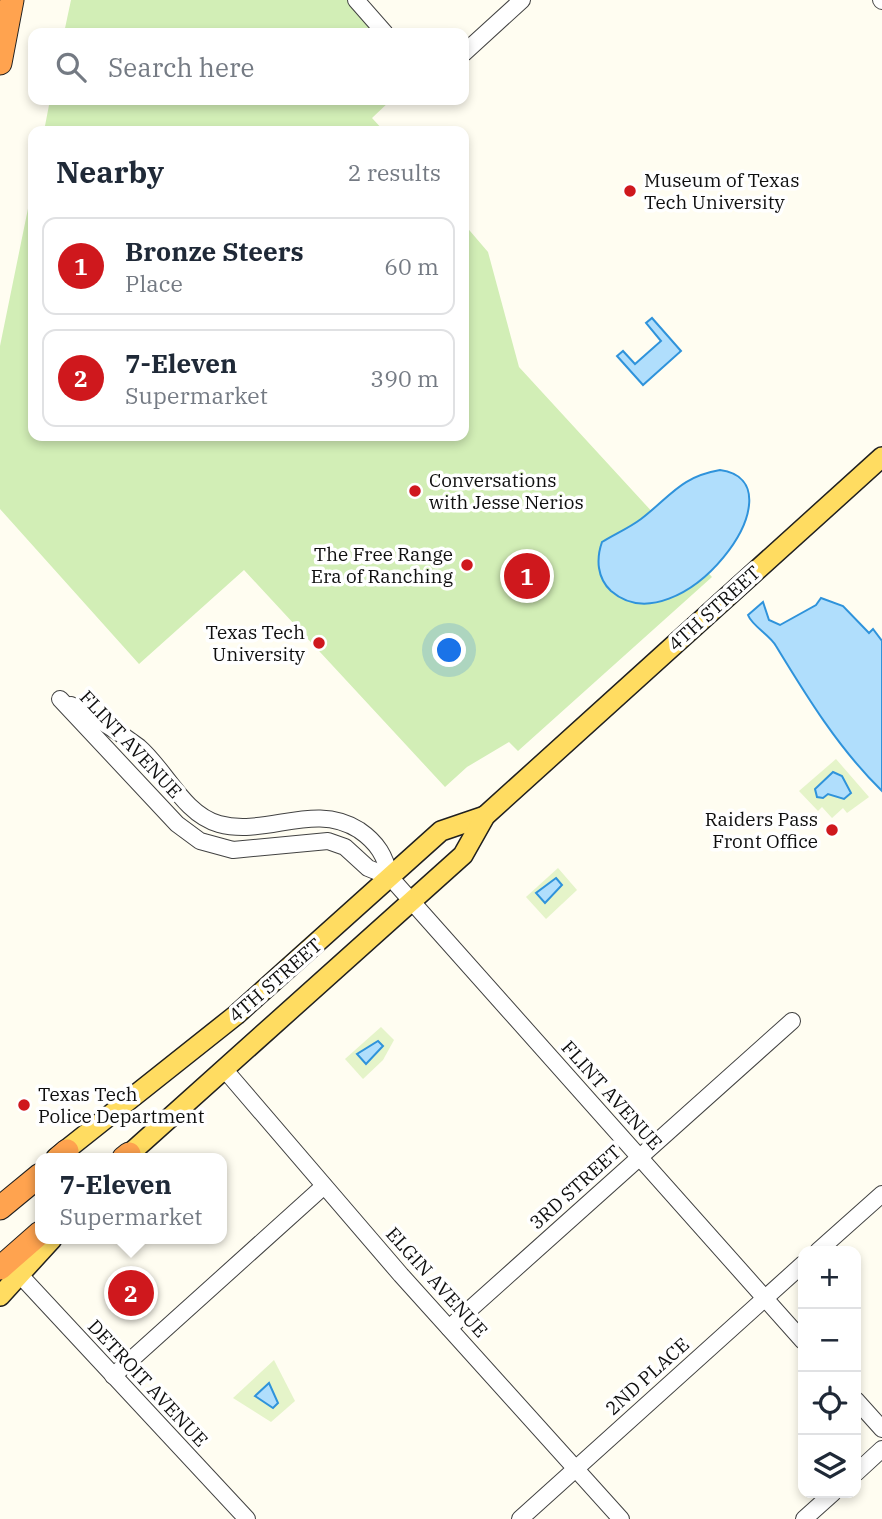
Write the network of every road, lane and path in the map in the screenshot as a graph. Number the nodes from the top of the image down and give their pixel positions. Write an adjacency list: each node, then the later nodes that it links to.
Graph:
1 (12, 0): 6 (highway)
2 (356, 0): 4 (street)
3 (522, 0): 5 (street)
4 (381, 28)
5 (469, 48)
6 (0, 63)
7 (882, 457): 8 (main road, 4TH STREET)
8 (485, 816): 9 (main road, 4TH STREET); 10 (main road, 4TH STREET)
9 (390, 877): 9 (street, FLINT AVENUE); 10 (street, FLINT AVENUE); 13 (main road, 4TH STREET)
10 (412, 902): 12 (main road, 4TH STREET); 15 (street, FLINT AVENUE)
11 (792, 1021): 15 (street, 3RD STREET)
12 (225, 1070): 14 (main road, 4TH STREET); 18 (street, ELGIN AVENUE)
13 (65, 1153)
14 (131, 1153)
15 (640, 1157): 28 (street, FLINT AVENUE); 29 (street, 3RD STREET)
16 (35, 1172): 19 (main road)
17 (35, 1179): 21 (highway)
18 (324, 1186): 29 (street, ELGIN AVENUE); 31 (street)
19 (0, 1193)
20 (882, 1194): 24 (street)
21 (0, 1208)
22 (35, 1239): 26 (highway)
23 (45, 1244): 26 (main road)
24 (824, 1246)
25 (798, 1268): 28 (street, 2ND PLACE)
26 (10, 1271): 27 (main road); 31 (street, DETROIT AVENUE)
27 (0, 1296)
28 (765, 1298): 30 (street, FLINT AVENUE); 36 (street, 2ND PLACE)
29 (449, 1328): 36 (street, ELGIN AVENUE)
30 (798, 1335)
31 (113, 1376): 38 (street, DETROIT AVENUE)
32 (861, 1406): 33 (street)
33 (882, 1429)
34 (882, 1449): 35 (street)
35 (861, 1468)
36 (576, 1469): 39 (street, 2ND PLACE); 40 (street, ELGIN AVENUE)
37 (827, 1498): 41 (street)
38 (247, 1519)
39 (520, 1519)
40 (621, 1519)
41 (804, 1519)

